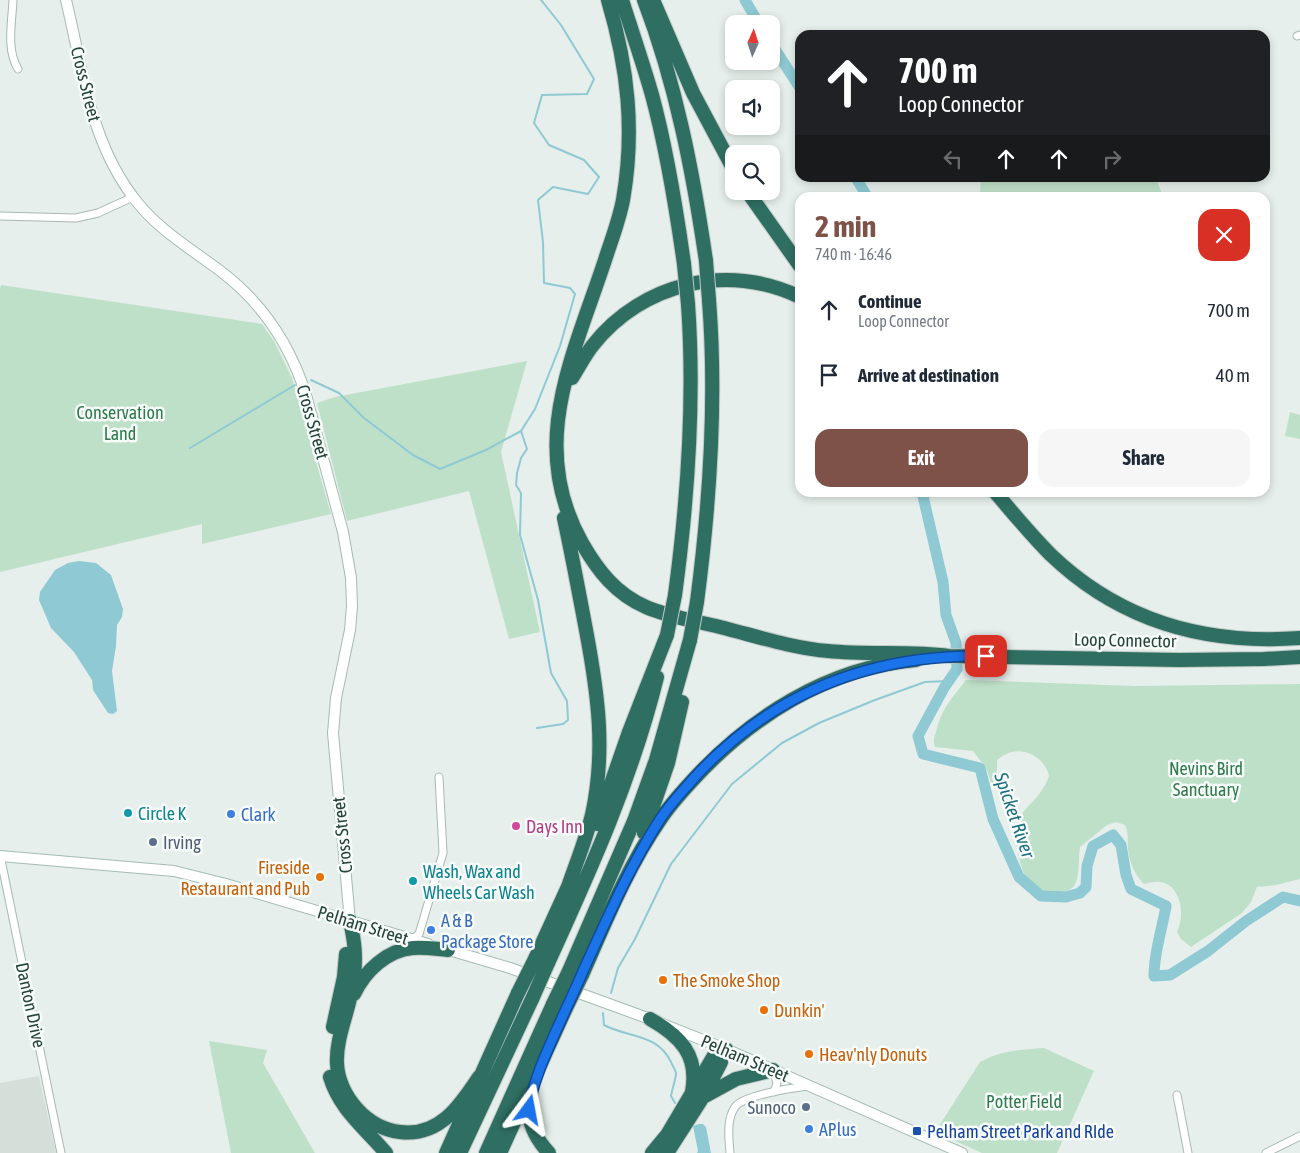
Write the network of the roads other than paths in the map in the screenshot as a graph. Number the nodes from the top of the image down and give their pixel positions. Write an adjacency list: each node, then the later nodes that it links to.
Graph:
1 (13, 0): 7 (street)
2 (66, 0): 9 (street, Cross Street)
3 (608, 0): 14 (highway)
4 (622, 0): 17 (highway, bridge)
5 (644, 0): 19 (highway, bridge)
6 (653, 0): 8 (highway)
7 (18, 69)
8 (725, 154)
9 (132, 197): 11 (street); 26 (street, Cross Street)
10 (753, 200): 12 (highway)
11 (0, 216)
12 (795, 259)
13 (795, 295): 14 (highway)
14 (560, 414): 15 (highway)
15 (560, 485): 20 (highway); 25 (highway)
16 (998, 497): 18 (highway, Loop Connector)
17 (667, 635): 25 (highway); 45 (highway, bridge)
18 (1300, 638)
19 (690, 640): 24 (highway); 29 (highway)
20 (949, 656): 21 (highway, Loop Connector); 24 (highway)
21 (1300, 657)
22 (439, 777): 27 (street)
23 (0, 856): 26 (street, Pelham Street); 42 (street, Danton Drive)
24 (630, 871): 29 (highway)
25 (569, 884): 36 (highway, bridge)
26 (350, 921): 27 (street, Pelham Street); 31 (highway); 43 (highway)
27 (412, 940): 28 (street, Pelham Street)
28 (448, 950): 31 (highway); 32 (street, Pelham Street)
29 (575, 973): 30 (highway, bridge)
30 (560, 1006): 34 (highway); 46 (highway)
31 (348, 1008): 36 (highway)
32 (650, 1019): 33 (street, Pelham Street); 40 (highway)
33 (726, 1049): 35 (street, Pelham Street); 40 (highway)
34 (546, 1053): 47 (highway); 48 (highway)
35 (773, 1070): 37 (street, Pelham Street); 38 (street); 40 (highway)
36 (479, 1077): 44 (highway)
37 (809, 1086): 38 (street); 52 (street, Pelham Street)
38 (774, 1092): 51 (street)
39 (1177, 1095): 53 (street)
40 (697, 1097): 49 (highway); 50 (highway)
41 (1300, 1136): 54 (street)
42 (61, 1153)
43 (386, 1153)
44 (446, 1153)
45 (460, 1153)
46 (486, 1153)
47 (500, 1153)
48 (549, 1153)
49 (652, 1153)
50 (667, 1153)
51 (730, 1153)
52 (962, 1153)
53 (1188, 1153)
54 (1267, 1153)

